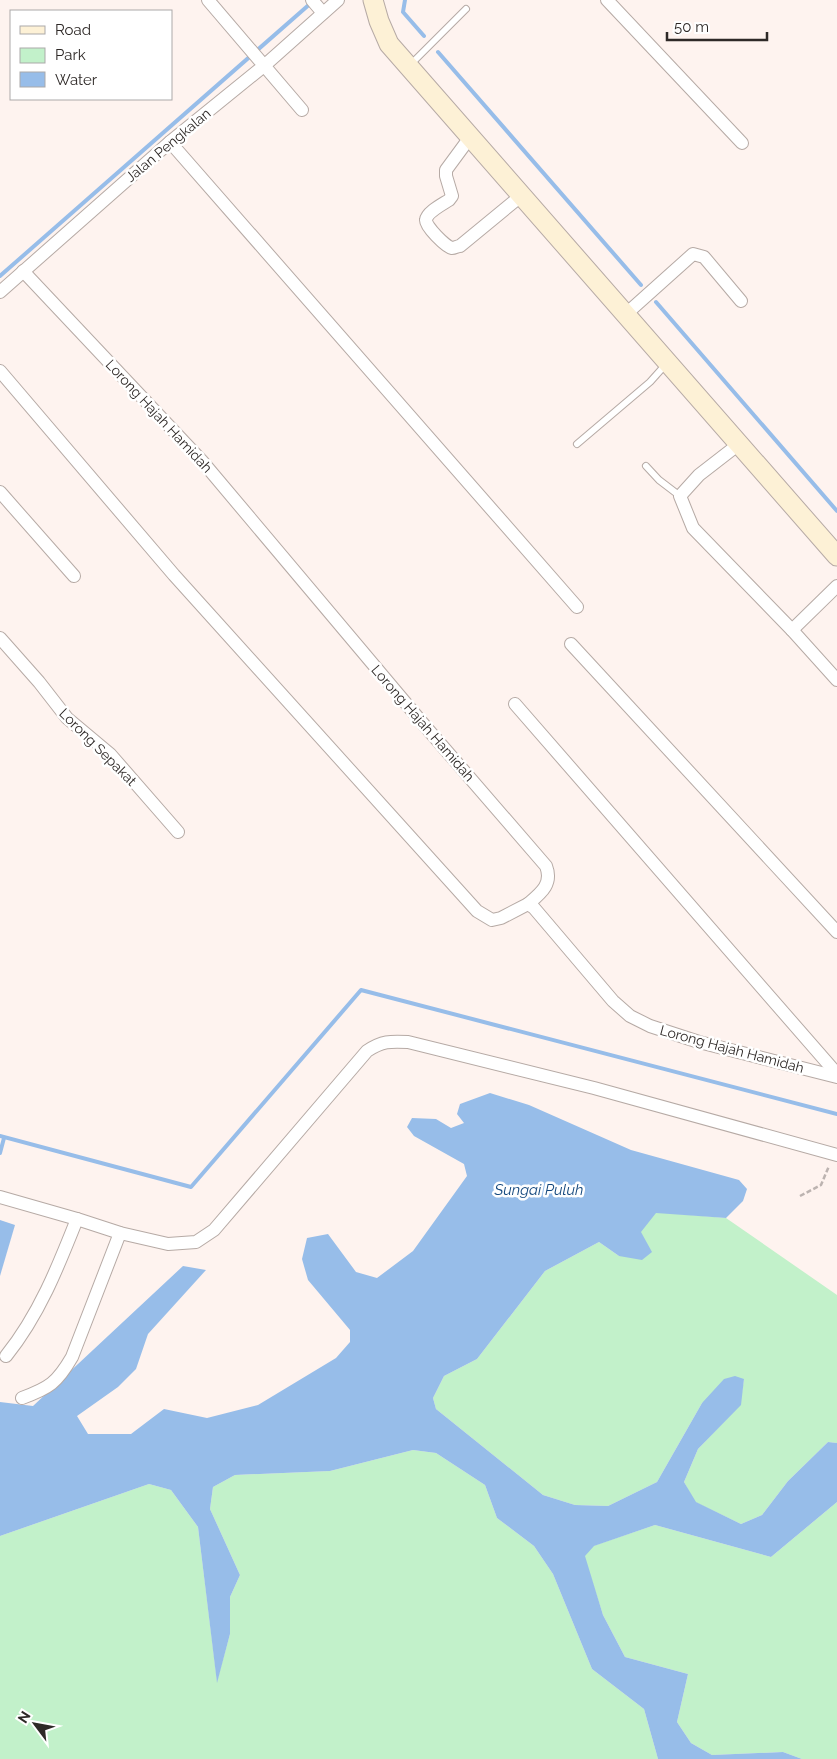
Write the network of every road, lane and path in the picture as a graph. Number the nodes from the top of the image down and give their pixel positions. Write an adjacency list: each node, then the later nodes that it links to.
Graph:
1 (208, 0): 7 (street)
2 (338, 0): 5 (street, Jalan Pengkalan)
3 (373, 0): 8 (street)
4 (607, 0): 12 (street)
5 (317, 6): 7 (street, Jalan Pengkalan)
6 (466, 9): 8 (lane)
7 (263, 62): 9 (street); 11 (street, Jalan Pengkalan)
8 (409, 66): 10 (street)
9 (302, 110)
10 (471, 136): 13 (street); 13 (street)
11 (170, 142): 14 (street, Jalan Pengkalan); 28 (street)
12 (742, 143)
13 (522, 195): 17 (street)
14 (24, 271): 15 (street, Jalan Pengkalan); 35 (street, Lorong Hajah Hamidah)
15 (0, 292)
16 (741, 301): 17 (street)
17 (626, 314): 18 (street)
18 (668, 362): 20 (lane); 21 (street)
19 (0, 372): 35 (street)
20 (577, 444)
21 (739, 444): 24 (street); 25 (street)
22 (646, 466): 24 (lane)
23 (0, 492): 26 (street)
24 (680, 496): 29 (street)
25 (837, 554)
26 (74, 576)
27 (837, 586): 29 (street)
28 (577, 607)
29 (792, 630): 32 (street)
30 (0, 638): 34 (street, Lorong Sepakat)
31 (571, 644): 36 (street)
32 (837, 680)
33 (514, 704): 37 (street)
34 (178, 832)
35 (528, 904): 37 (street, Lorong Hajah Hamidah)
36 (837, 932)
37 (837, 1075)
38 (835, 1154): 39 (path); 42 (street)
39 (800, 1196)
40 (1, 1197): 41 (street)
41 (77, 1219): 42 (street); 43 (street)
42 (120, 1233): 44 (street)
43 (6, 1356)
44 (22, 1398)

